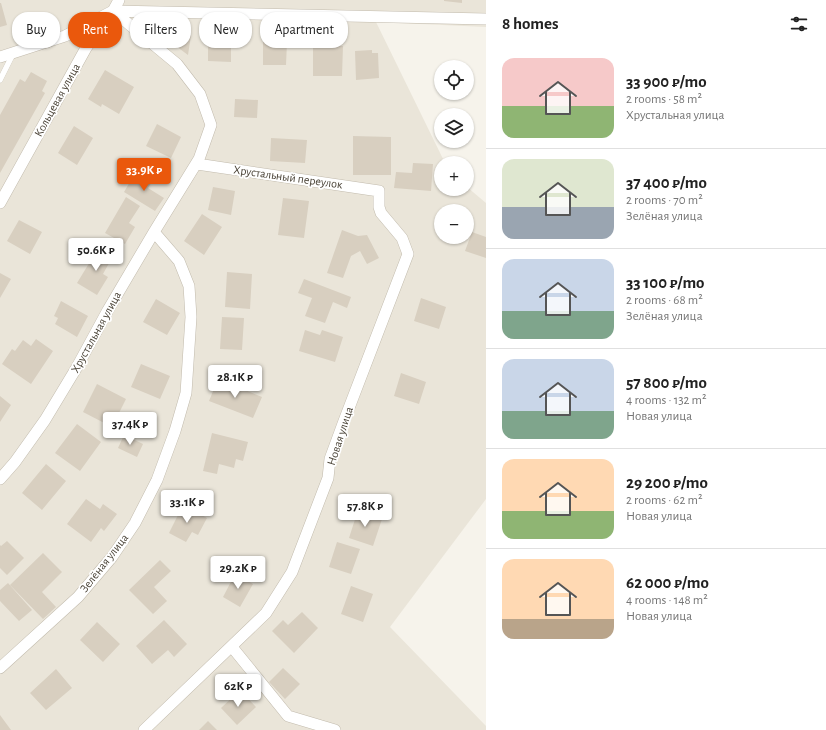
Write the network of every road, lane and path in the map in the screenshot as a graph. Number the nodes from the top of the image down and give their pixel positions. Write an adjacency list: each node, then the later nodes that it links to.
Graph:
1 (119, 0): 2 (street, Кольцевая улица)
2 (114, 11): 3 (street); 4 (street); 7 (street, Хрустальная улица); 9 (street, Кольцевая улица)
3 (486, 19)
4 (14, 52): 5 (street); 6 (lane)
5 (0, 57)
6 (0, 80)
7 (197, 164): 8 (street, Хрустальный переулок); 10 (street, Хрустальная улица)
8 (380, 191): 12 (street, Новая улица)
9 (0, 203)
10 (154, 232): 11 (street, Хрустальная улица); 13 (street, Зелёная улица)
11 (0, 479)
12 (232, 647): 14 (street, Новая улица); 15 (street)
13 (0, 668)
14 (144, 730)
15 (335, 730)

